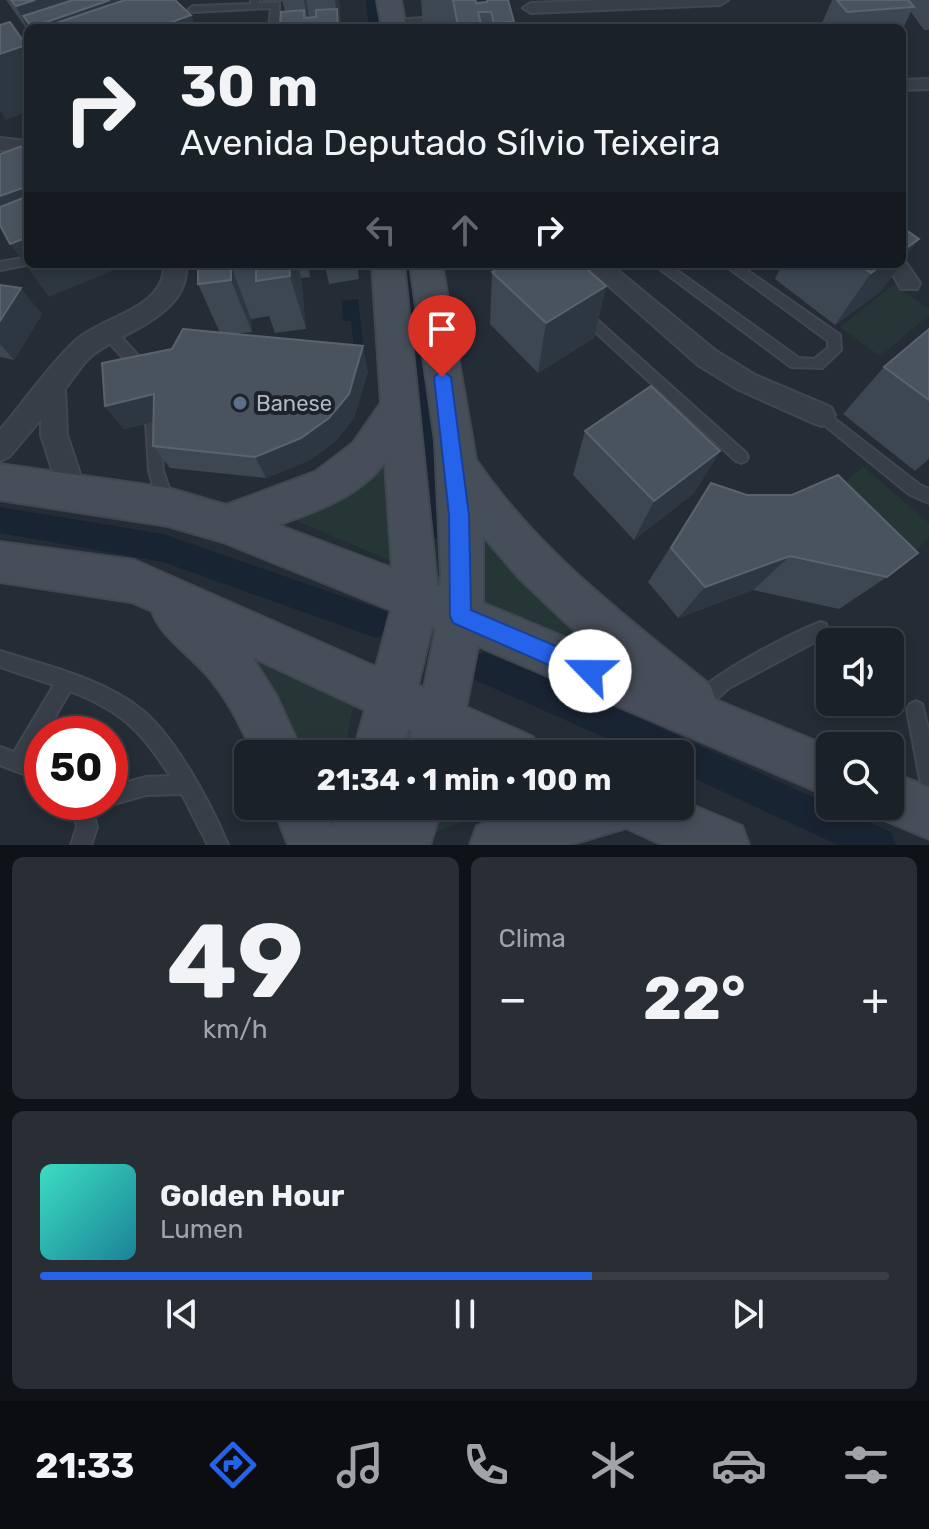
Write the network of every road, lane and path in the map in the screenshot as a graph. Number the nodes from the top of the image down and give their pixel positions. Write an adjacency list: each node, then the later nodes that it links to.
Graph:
1 (720, 0): 3 (street)
2 (255, 3): 4 (lane); 7 (lane)
3 (529, 4): 8 (street)
4 (193, 9)
5 (392, 17): 6 (lane)
6 (449, 19)
7 (274, 24)
8 (536, 24)
9 (929, 84): 10 (street)
10 (906, 85)
11 (0, 144): 12 (street)
12 (24, 147)
13 (24, 262): 14 (lane)
14 (0, 266)
15 (175, 268): 22 (street)
16 (388, 268): 25 (main road)
17 (427, 268): 30 (main road)
18 (600, 268): 26 (street)
19 (665, 268): 20 (lane)
20 (735, 268)
21 (574, 306): 29 (lane)
22 (108, 332): 23 (lane); 24 (street)
23 (150, 380)
24 (53, 389): 28 (street); 32 (street)
25 (401, 402): 35 (main road); 38 (main road)
26 (822, 415): 33 (lane)
27 (153, 423): 34 (lane)
28 (0, 449)
29 (741, 457)
30 (455, 461): 39 (main road); 45 (main road)
31 (0, 482): 32 (main road)
32 (73, 495): 34 (main road)
33 (929, 496)
34 (168, 507): 35 (main road)
35 (226, 524): 38 (main road)
36 (0, 562): 37 (main road)
37 (134, 581): 43 (main road); 47 (main road)
38 (416, 599): 39 (main road); 43 (main road)
39 (460, 616): 45 (main road); 46 (main road)
40 (816, 632): 45 (lane)
41 (0, 659): 42 (lane)
42 (66, 681): 49 (lane); 52 (lane)
43 (392, 701): 46 (main road); 48 (main road)
44 (916, 710): 51 (lane)
45 (710, 716): 50 (main road)
46 (435, 737)
47 (271, 740)
48 (382, 740)
49 (9, 759)
50 (816, 765)
51 (929, 779)
52 (187, 784): 53 (lane); 63 (lane)
53 (128, 791)
54 (904, 803): 55 (main road)
55 (929, 813)
56 (86, 820): 62 (lane)
57 (304, 820): 64 (main road)
58 (360, 820): 65 (main road)
59 (412, 820): 66 (main road)
60 (567, 820): 67 (main road)
61 (667, 820): 68 (main road)
62 (81, 845)
63 (218, 845)
64 (314, 845)
65 (353, 845)
66 (404, 845)
67 (496, 845)
68 (723, 845)

